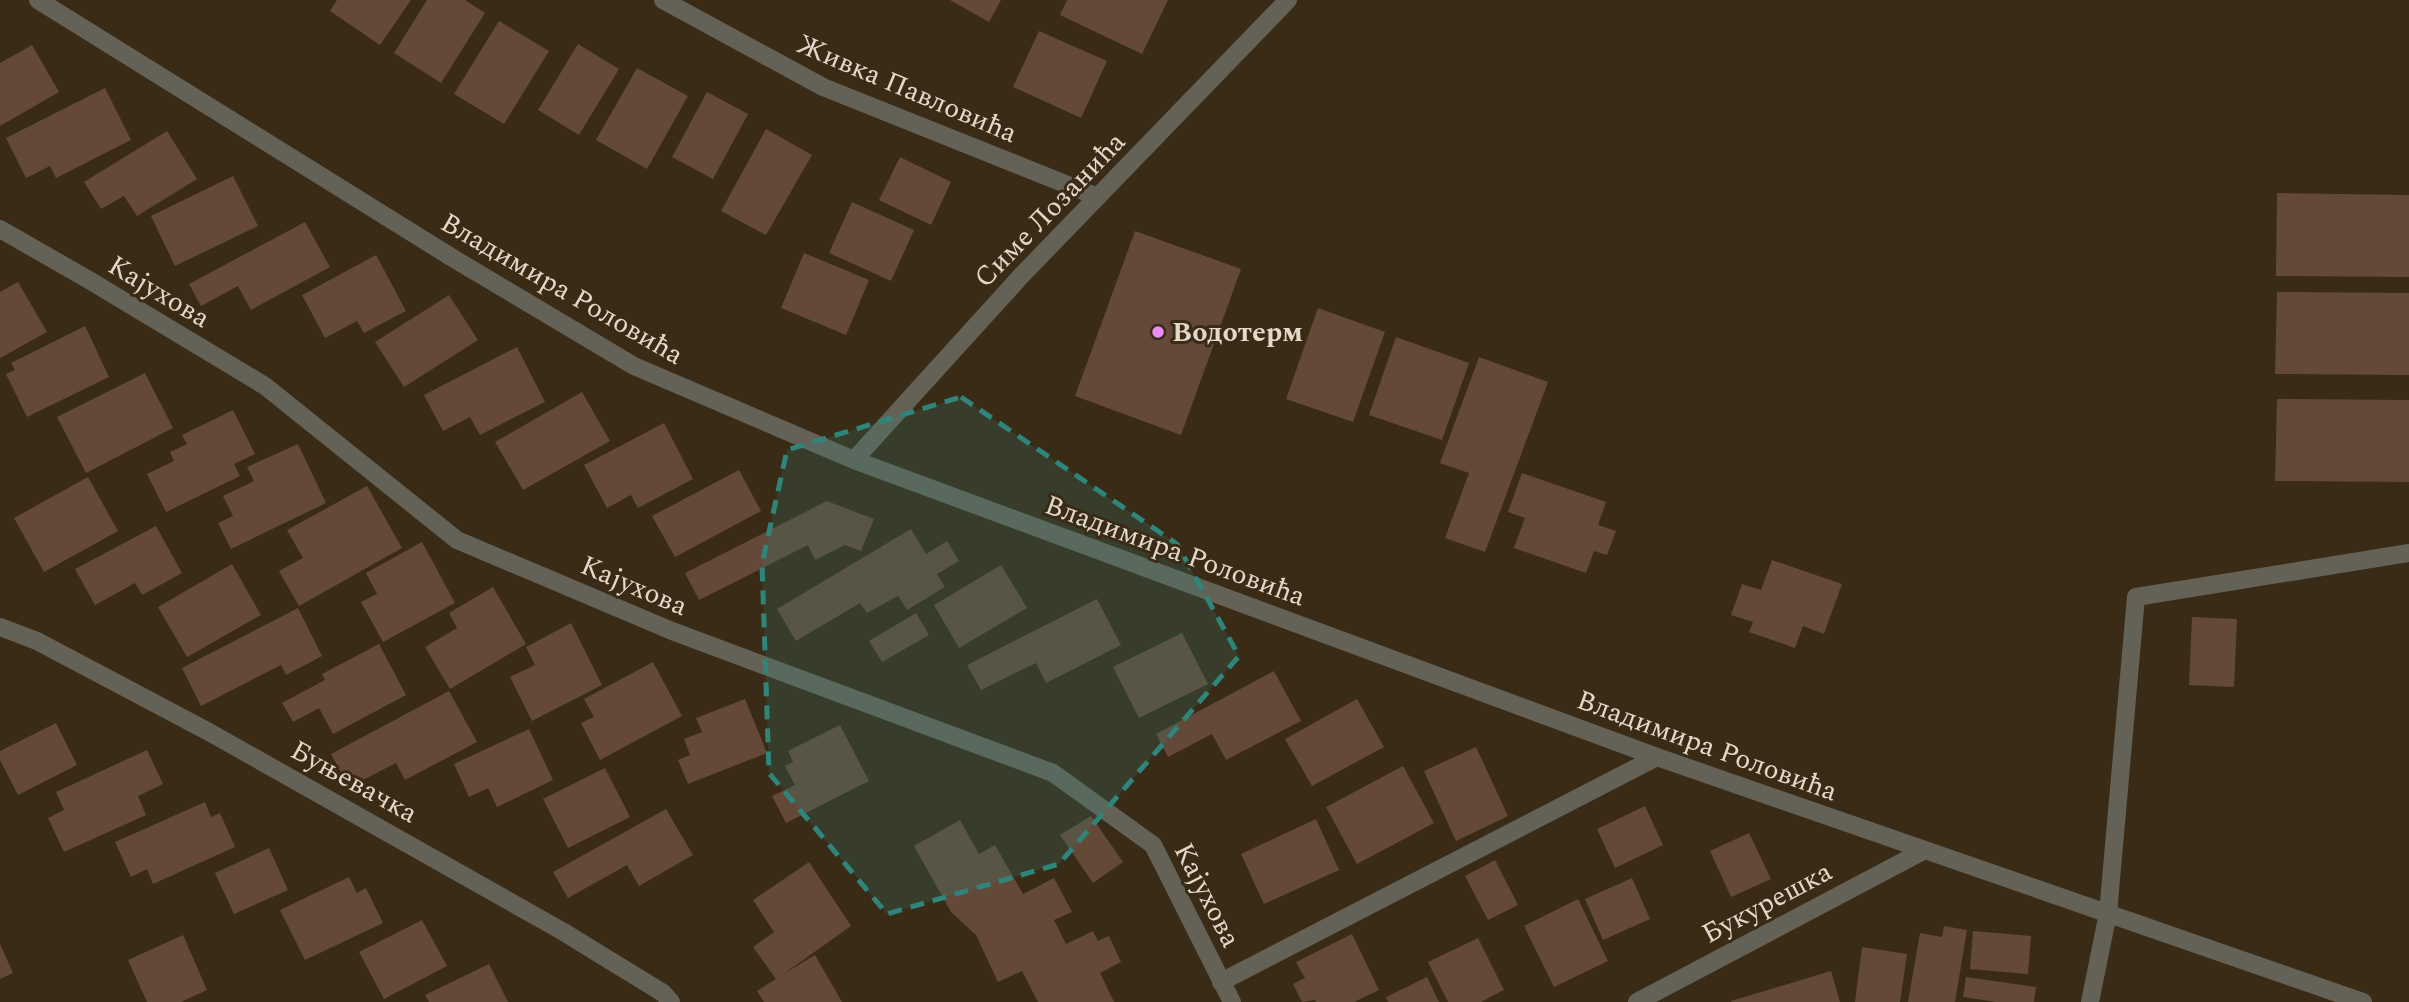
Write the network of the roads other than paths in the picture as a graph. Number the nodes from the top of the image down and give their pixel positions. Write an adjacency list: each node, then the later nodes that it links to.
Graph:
1 (38, 0): 6 (street, Владимира Роловића)
2 (663, 0): 4 (street, Живка Павловића)
3 (1288, 0): 4 (street, Симе Лозанића)
4 (1098, 197): 6 (street, Симе Лозанића)
5 (0, 229): 12 (street, Кајухова)
6 (854, 460): 9 (street, Владимира Роловића)
7 (2409, 553): 11 (street)
8 (0, 627): 13 (street, Буњевачка)
9 (1657, 757): 10 (street, Владимира Роловића); 12 (street, Кајухова)
10 (1923, 851): 11 (street, Владимира Роловића); 15 (street, Букурешка)
11 (2108, 913): 16 (street); 17 (street, Владимира Роловића)
12 (1221, 982): 14 (street, Кајухова)
13 (671, 1002)
14 (1232, 1002)
15 (1637, 1002)
16 (2090, 1002)
17 (2363, 1002)

